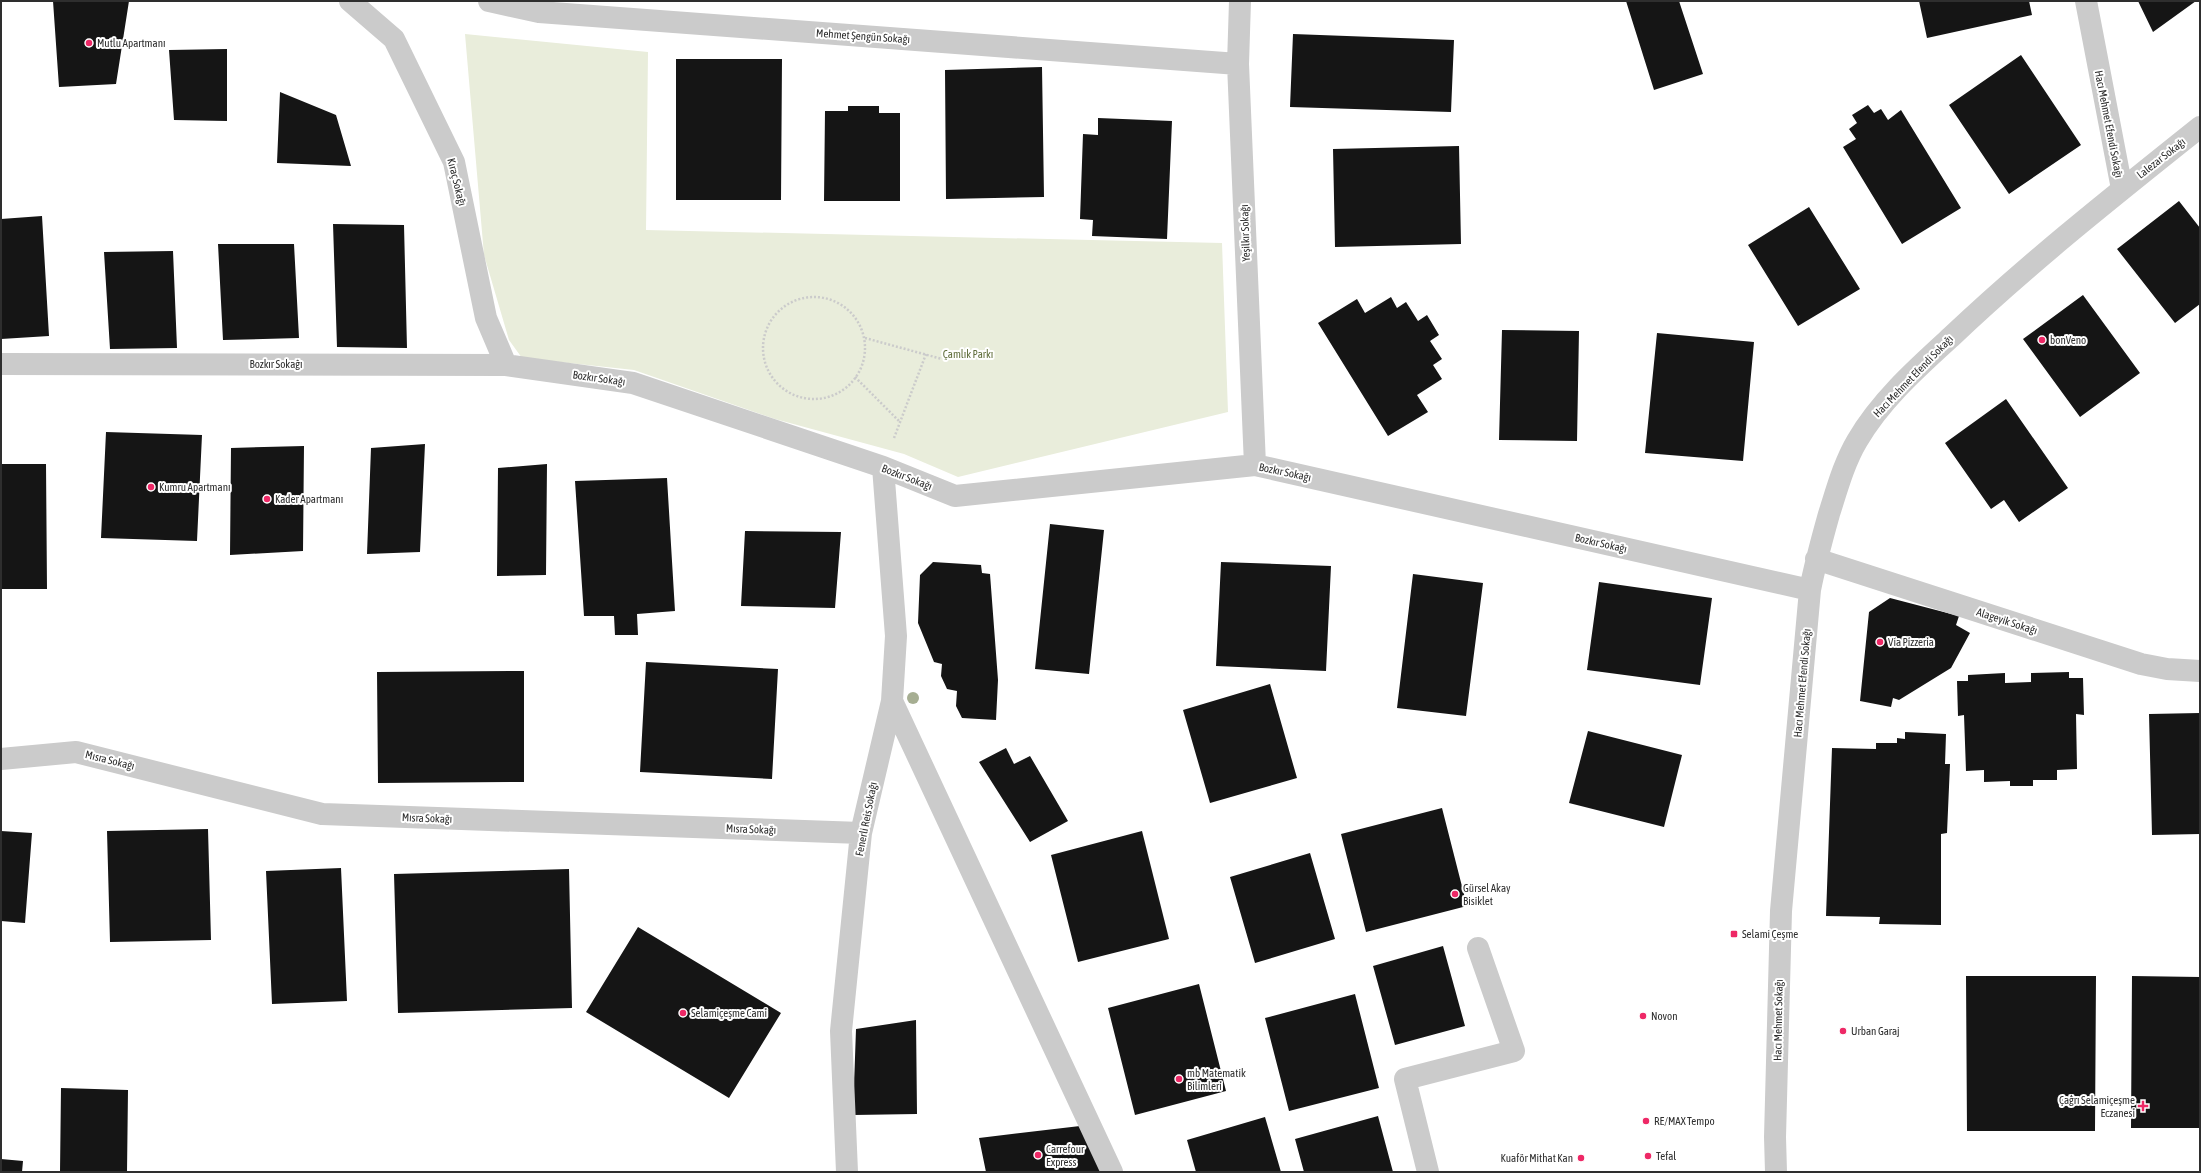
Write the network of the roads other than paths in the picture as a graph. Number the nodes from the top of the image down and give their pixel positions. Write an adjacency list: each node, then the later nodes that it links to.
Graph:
1 (350, 1): 9 (street, Kıraç Sokağı)
2 (489, 1): 5 (street, Mehmet Şengün Sokağı)
3 (1240, 1): 5 (street, Yeşilkır Sokağı)
4 (2086, 1): 7 (street, Hacı Mehmet Efendi Sokağı)
5 (1238, 64): 10 (street, Yeşilkır Sokağı)
6 (2200, 127): 7 (street, Lalezar Sokağı)
7 (2122, 189): 12 (street, Hacı Mehmet Efendi Sokağı)
8 (1, 364): 9 (street, Bozkır Sokağı)
9 (506, 365): 11 (street, Bozkır Sokağı)
10 (1255, 465): 11 (street, Bozkır Sokağı); 13 (street, Bozkır Sokağı)
11 (883, 467): 15 (street, Fenerli Reis Sokağı)
12 (1816, 559): 13 (street, Hacı Mehmet Efendi Sokağı); 14 (street, Alageyik Sokağı)
13 (1810, 590): 18 (street, Hacı Mehmet Efendi Sokağı)
14 (2200, 671)
15 (892, 701): 17 (street, Fenerli Reis Sokağı); 21 (street)
16 (1, 759): 17 (street, Mısra Sokağı)
17 (861, 833): 20 (street, Fenerli Reis Sokağı)
18 (1785, 867): 23 (street, Hacı Mehmet Sokağı)
19 (1478, 948): 22 (street)
20 (847, 1172)
21 (1112, 1172)
22 (1428, 1172)
23 (1776, 1172)

